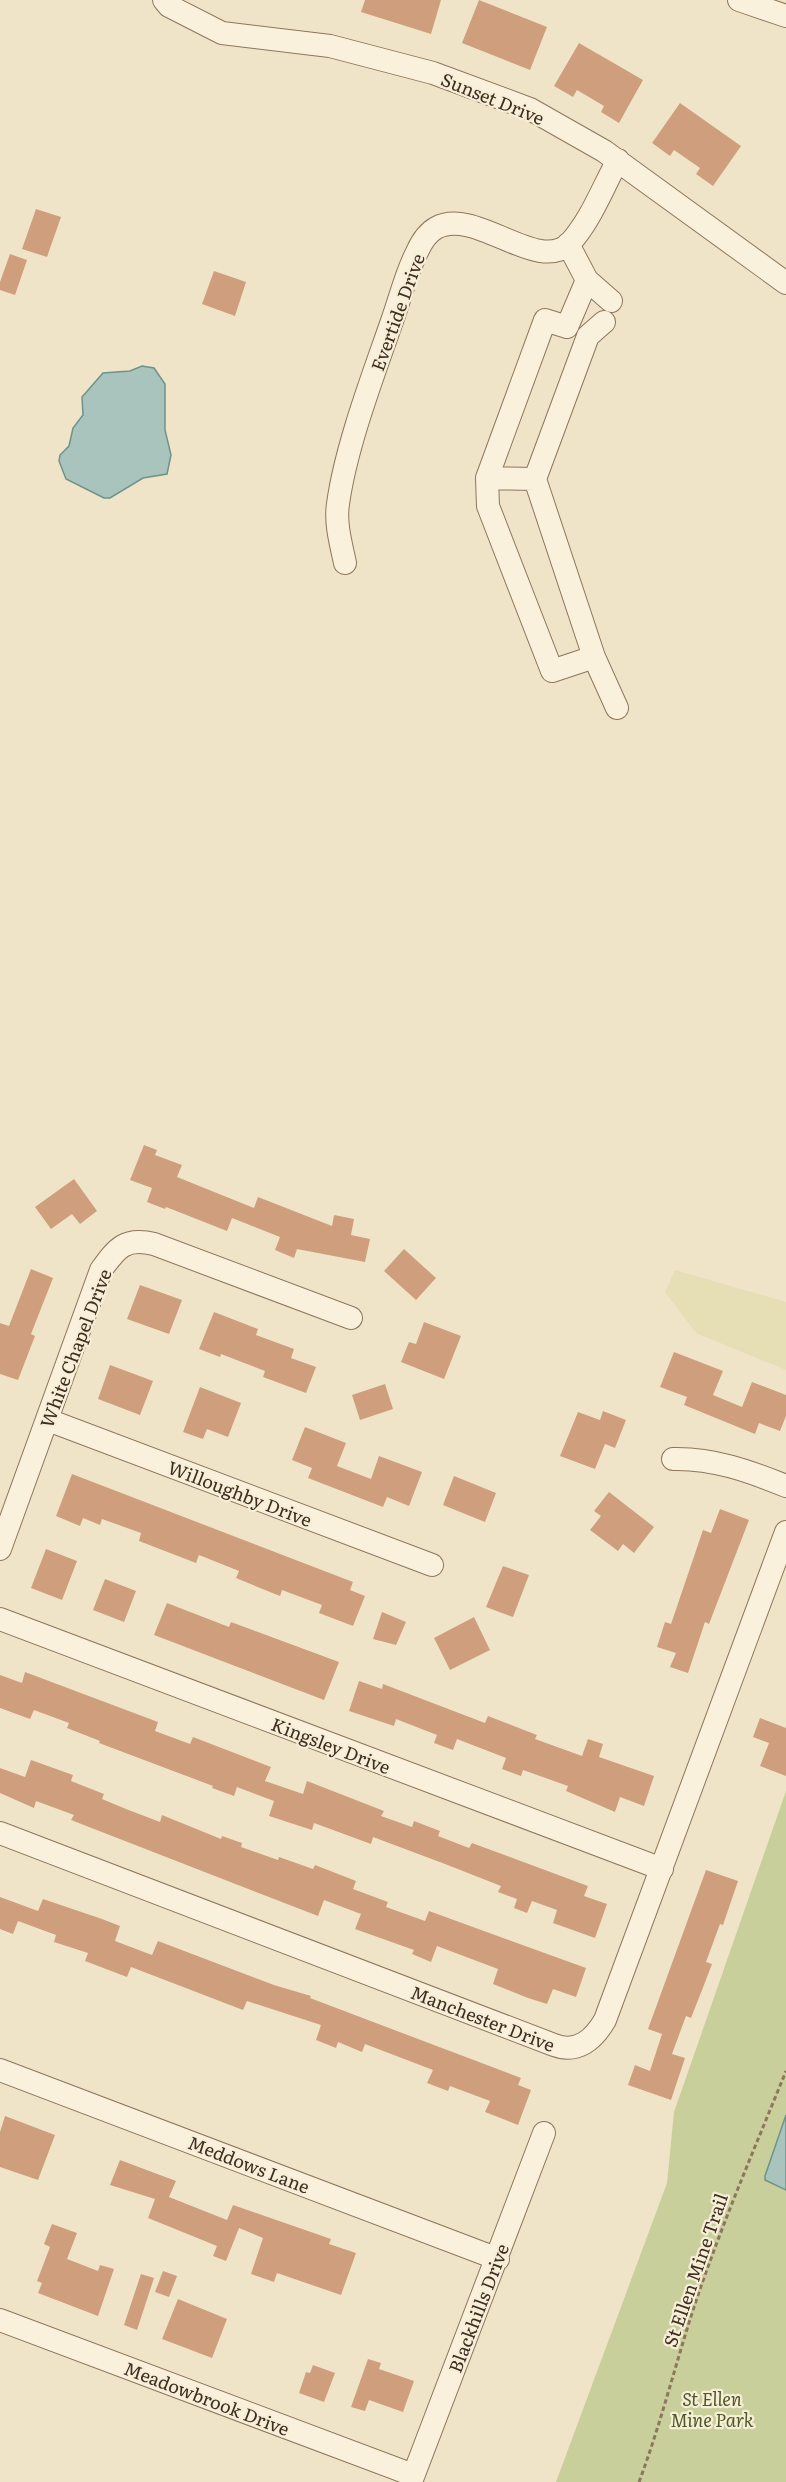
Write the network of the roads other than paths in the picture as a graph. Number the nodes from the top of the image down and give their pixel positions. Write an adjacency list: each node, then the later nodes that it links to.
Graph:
1 (164, 0): 4 (street, Sunset Drive)
2 (739, 0): 3 (street)
3 (786, 16)
4 (618, 160): 5 (street); 7 (street, Sunset Drive)
5 (568, 244): 6 (street); 12 (street, Evertide Drive)
6 (587, 280): 8 (street); 9 (street)
7 (786, 283)
8 (601, 320): 9 (street); 11 (street)
9 (567, 327): 10 (street)
10 (487, 478): 11 (street); 13 (street)
11 (536, 479): 13 (street)
12 (345, 563)
13 (594, 657): 14 (street)
14 (617, 708)
15 (351, 1318): 16 (street, White Chapel Drive)
16 (48, 1420): 20 (street, White Chapel Drive); 21 (street, Willoughby Drive)
17 (673, 1459): 18 (street)
18 (786, 1486)
19 (786, 1532): 24 (street, Manchester Drive)
20 (0, 1549)
21 (432, 1565)
22 (0, 1619): 24 (street, Kingsley Drive)
23 (0, 1833): 24 (street, Manchester Drive)
24 (662, 1869)
25 (0, 2070): 27 (street, Meddows Lane)
26 (544, 2133): 27 (street, Blackhills Drive)
27 (498, 2259): 29 (street, Blackhills Drive)
28 (0, 2320): 29 (street, Meadowbrook Drive)
29 (412, 2479)

